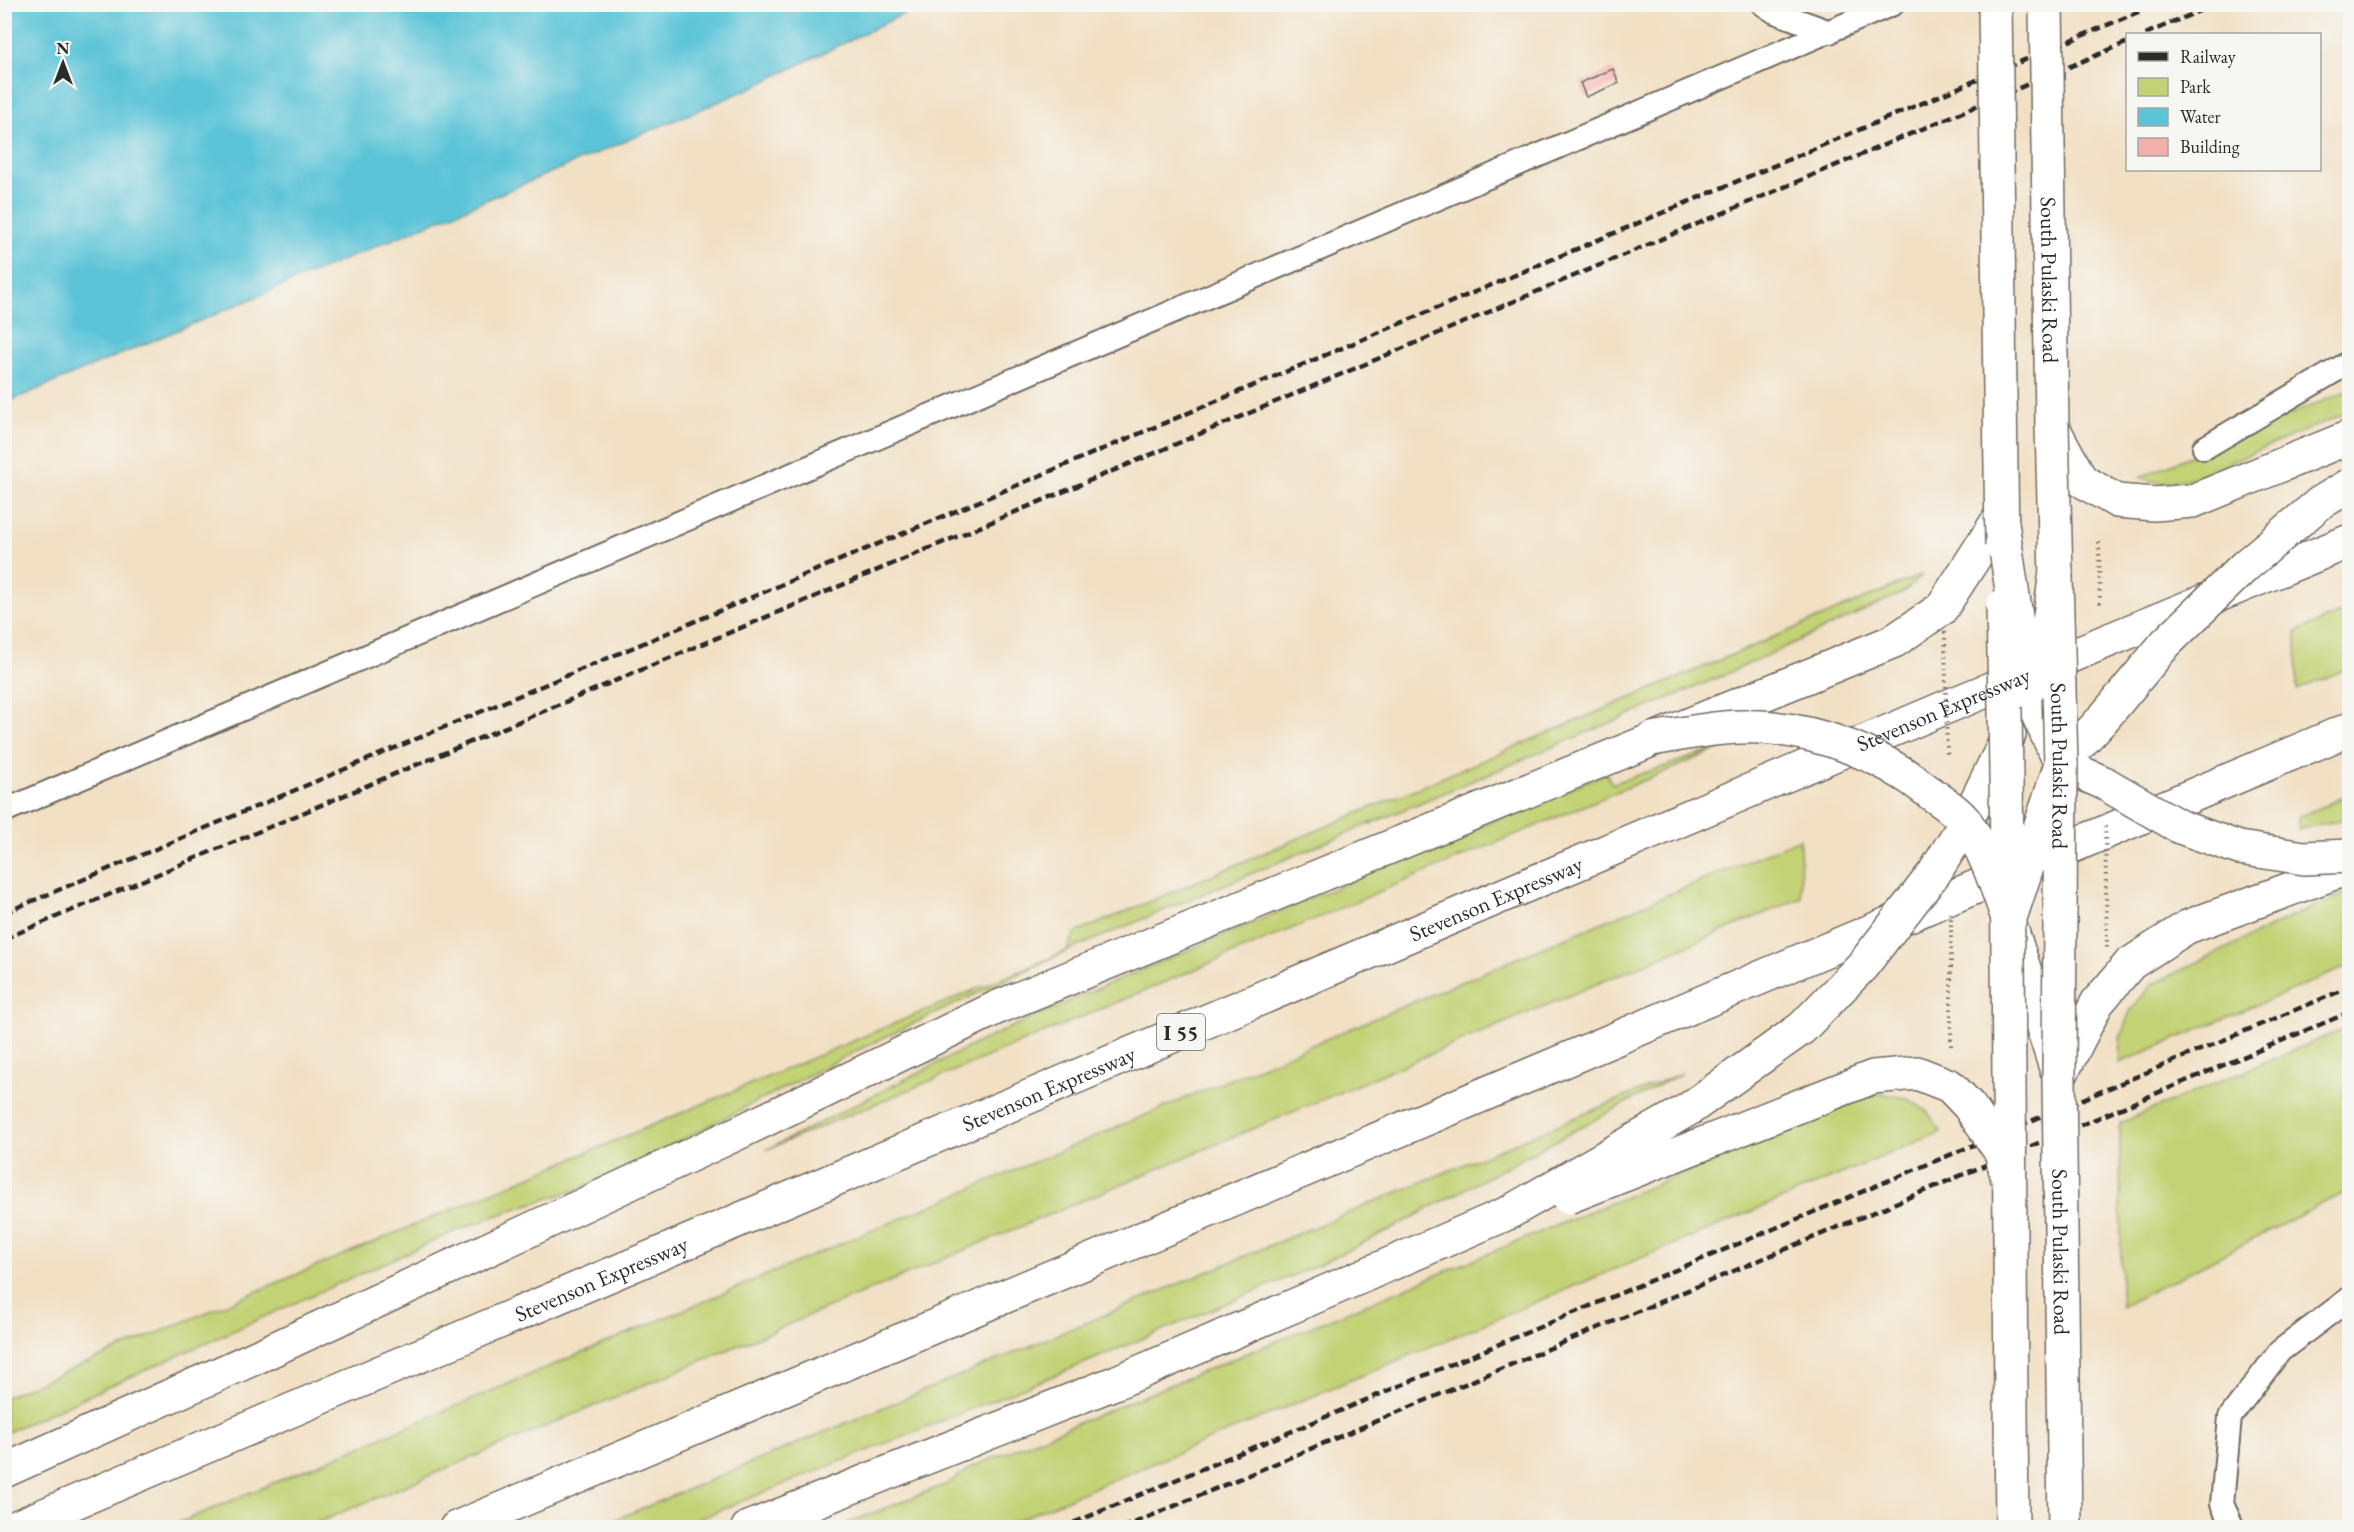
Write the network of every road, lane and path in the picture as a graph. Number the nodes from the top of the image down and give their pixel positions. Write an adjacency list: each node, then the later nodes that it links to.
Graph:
1 (1763, 4): 5 (lane)
2 (1893, 4): 5 (lane)
3 (1995, 4): 11 (main road, bridge)
4 (2046, 4): 7 (main road, South Pulaski Road, bridge)
5 (1830, 32): 23 (lane)
6 (2349, 362): 9 (lane)
7 (2052, 426): 8 (main road); 14 (main road, South Pulaski Road, bridge)
8 (2349, 437)
9 (2204, 448)
10 (2349, 485): 22 (main road, bridge)
11 (2001, 516): 17 (main road, bridge); 19 (main road, bridge); 20 (main road, bridge)
12 (2349, 541): 37 (main road, Stevenson Expressway / I 55)
13 (2099, 542): 15 (path)
14 (2055, 572): 17 (main road, bridge); 22 (main road, South Pulaski Road, bridge)
15 (2100, 609)
16 (1945, 632): 21 (path, bridge)
17 (2027, 691): 20 (main road); 22 (main road, bridge)
18 (2349, 729): 38 (main road)
19 (1653, 739): 24 (main road, bridge); 36 (main road)
20 (2006, 741): 24 (main road, bridge); 29 (main road, bridge)
21 (1947, 762)
22 (2061, 764): 26 (main road, bridge); 29 (main road, bridge); 32 (main road, South Pulaski Road, bridge)
23 (4, 811)
24 (1966, 822): 29 (main road, bridge); 34 (main road, bridge)
25 (2104, 824): 30 (path, bridge)
26 (2349, 856)
27 (2349, 867): 32 (main road)
28 (1952, 907): 31 (path, bridge)
29 (2009, 921): 32 (main road, bridge); 33 (main road, bridge)
30 (2107, 948)
31 (1951, 1050)
32 (2059, 1078): 41 (main road, South Pulaski Road, bridge)
33 (2008, 1180): 34 (main road, bridge); 40 (main road, bridge)
34 (1321, 1294): 39 (main road)
35 (2349, 1298): 42 (lane)
36 (4, 1471)
37 (14, 1527)
38 (456, 1527)
39 (748, 1527)
40 (2012, 1527)
41 (2065, 1527)
42 (2233, 1527)

